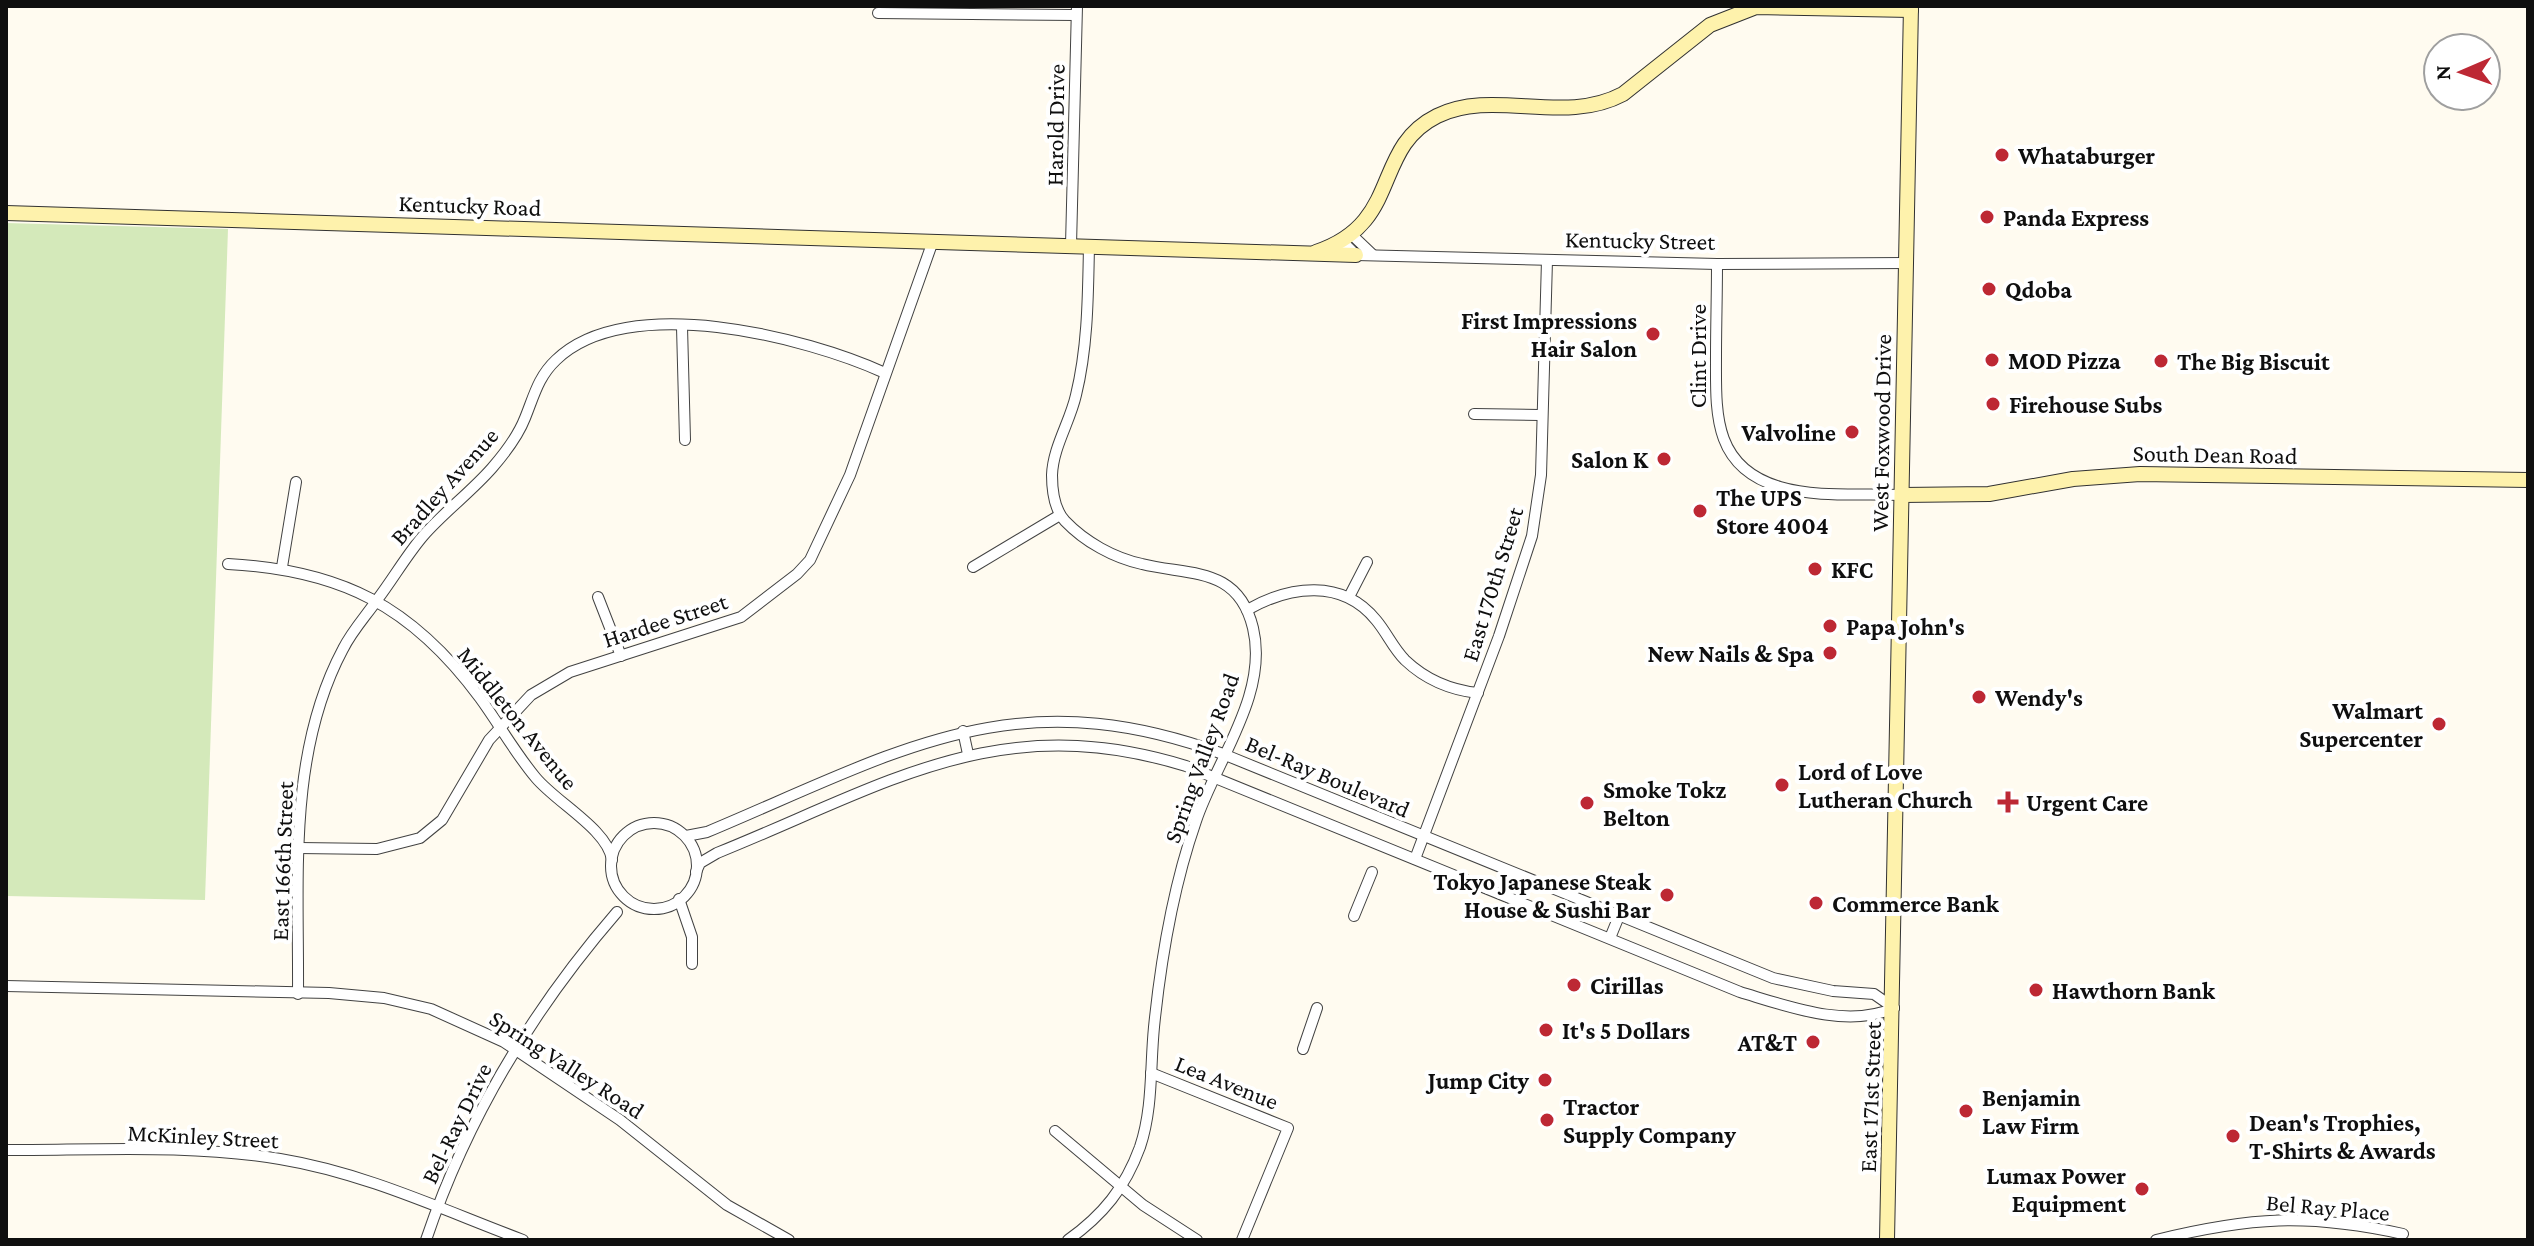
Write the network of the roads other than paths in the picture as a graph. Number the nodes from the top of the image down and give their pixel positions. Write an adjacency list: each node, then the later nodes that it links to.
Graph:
1 (1911, 8): 5 (street); 13 (street, West Foxwood Drive)
2 (1076, 10): 3 (street); 7 (street, Harold Drive)
3 (878, 13)
4 (6, 213): 6 (street, Kentucky Road)
5 (1346, 237): 9 (street); 10 (street); 11 (street)
6 (933, 241): 7 (street); 16 (street, Hardee Street)
7 (1071, 245): 8 (street)
8 (1089, 245): 9 (street); 23 (street)
9 (1311, 253): 10 (street)
10 (1356, 255): 11 (street, Kentucky Street)
11 (1374, 255): 12 (street, Kentucky Street)
12 (1547, 260): 14 (street, Kentucky Street); 18 (street, East 170th Street)
13 (1905, 263): 14 (street, Kentucky Street); 22 (street, West Foxwood Drive)
14 (1717, 264): 22 (street, Clint Drive)
15 (682, 327): 16 (street, Bradley Avenue); 19 (street); 30 (street, Bradley Avenue)
16 (885, 373): 32 (street, Hardee Street)
17 (1474, 414): 18 (street)
18 (1540, 415): 33 (street, East 170th Street)
19 (685, 440)
20 (2528, 480): 22 (street, South Dean Road)
21 (296, 482): 26 (street)
22 (1902, 495): 55 (street, West Foxwood Drive)
23 (1060, 515): 27 (street); 31 (street)
24 (1367, 562): 29 (street)
25 (228, 564): 26 (street, Middleton Avenue)
26 (282, 567): 30 (street, Middleton Avenue)
27 (973, 567)
28 (598, 597): 32 (street)
29 (1349, 597): 31 (street); 33 (street)
30 (376, 602): 34 (street, Middleton Avenue); 43 (street, East 166th Street)
31 (1247, 610): 37 (street, Spring Valley Road)
32 (621, 656): 34 (street, Hardee Street)
33 (1478, 693): 42 (street, East 170th Street)
34 (500, 727): 40 (street, Middleton Avenue); 43 (street, Hardee Street)
35 (963, 731): 36 (street); 37 (street, Bel-Ray Boulevard); 41 (street, Bel-Ray Boulevard)
36 (968, 754): 38 (street, Bel-Ray Boulevard); 46 (street, Bel-Ray Boulevard)
37 (1223, 754): 38 (street, Spring Valley Road); 42 (street, Bel-Ray Boulevard)
38 (1214, 777): 44 (street, Bel-Ray Boulevard); 65 (street, Spring Valley Road)
39 (633, 829): 40 (street); 41 (street); 45 (street)
40 (602, 834): 45 (street)
41 (686, 836): 46 (street)
42 (1424, 837): 44 (street, East 170th Street); 53 (street, Bel-Ray Boulevard)
43 (299, 848): 59 (street, East 166th Street)
44 (1415, 859): 54 (street, Bel-Ray Boulevard)
45 (612, 860): 48 (street)
46 (696, 872): 49 (street, Bel-Ray Boulevard)
47 (1372, 872): 52 (street)
48 (618, 889): 50 (street); 51 (street)
49 (679, 899): 50 (street); 56 (street)
50 (642, 907): 51 (street)
51 (617, 912): 63 (street, Bel-Ray Drive)
52 (1354, 916)
53 (1619, 916): 54 (street); 57 (street, Bel-Ray Boulevard)
54 (1610, 938): 60 (street, Bel-Ray Boulevard)
55 (1895, 956): 62 (street, East 171st Street)
56 (692, 964)
57 (1773, 978): 60 (street); 62 (street, Bel-Ray Boulevard)
58 (6, 986): 59 (street, Spring Valley Road)
59 (298, 994): 63 (street, Spring Valley Road)
60 (1766, 999): 62 (street, Bel-Ray Boulevard)
61 (1317, 1008): 64 (street)
62 (1894, 1008): 77 (street, East 171st Street)
63 (515, 1049): 69 (street, Bel-Ray Drive); 73 (street, Spring Valley Road)
64 (1303, 1049)
65 (1151, 1073): 68 (street, Spring Valley Road); 76 (street, Lea Avenue)
66 (1055, 1131): 68 (street)
67 (6, 1150): 69 (street, McKinley Street)
68 (1122, 1187): 74 (street, Spring Valley Road); 75 (street)
69 (438, 1208): 71 (street, Bel-Ray Drive); 72 (street, McKinley Street)
70 (2403, 1234): 78 (street, Bel Ray Place)
71 (426, 1240)
72 (523, 1240)
73 (789, 1240)
74 (1068, 1240)
75 (1197, 1240)
76 (1242, 1240)
77 (1887, 1240)
78 (2156, 1240)

